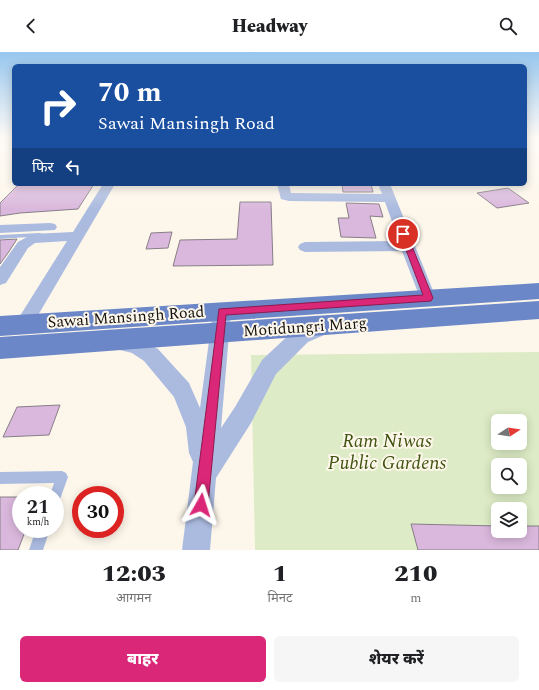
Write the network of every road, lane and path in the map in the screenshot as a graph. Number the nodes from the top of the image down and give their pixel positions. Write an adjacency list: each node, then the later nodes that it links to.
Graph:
1 (108, 186): 6 (street)
2 (283, 186): 4 (street)
3 (385, 186): 4 (street)
4 (390, 198): 8 (street)
5 (0, 229): 6 (street)
6 (80, 232): 7 (lane); 10 (street); 15 (street)
7 (0, 237)
8 (408, 246): 9 (street); 12 (street)
9 (304, 247)
10 (0, 279)
11 (539, 291): 12 (main road, Sawai Mansingh Road)
12 (428, 298): 14 (main road, Sawai Mansingh Road)
13 (539, 310): 16 (main road, Motidungri Marg)
14 (221, 322): 15 (main road, Sawai Mansingh Road); 16 (main road, Motidungri Marg); 18 (main road, Motidungri Marg); 20 (street)
15 (24, 324): 17 (main road, Sawai Mansingh Road)
16 (332, 325): 20 (street)
17 (0, 326)
18 (113, 340): 19 (main road, Motidungri Marg); 20 (street)
19 (0, 348)
20 (204, 475): 25 (street)
21 (0, 478): 22 (lane)
22 (59, 486)
23 (40, 538): 24 (lane)
24 (36, 550)
25 (196, 550)

